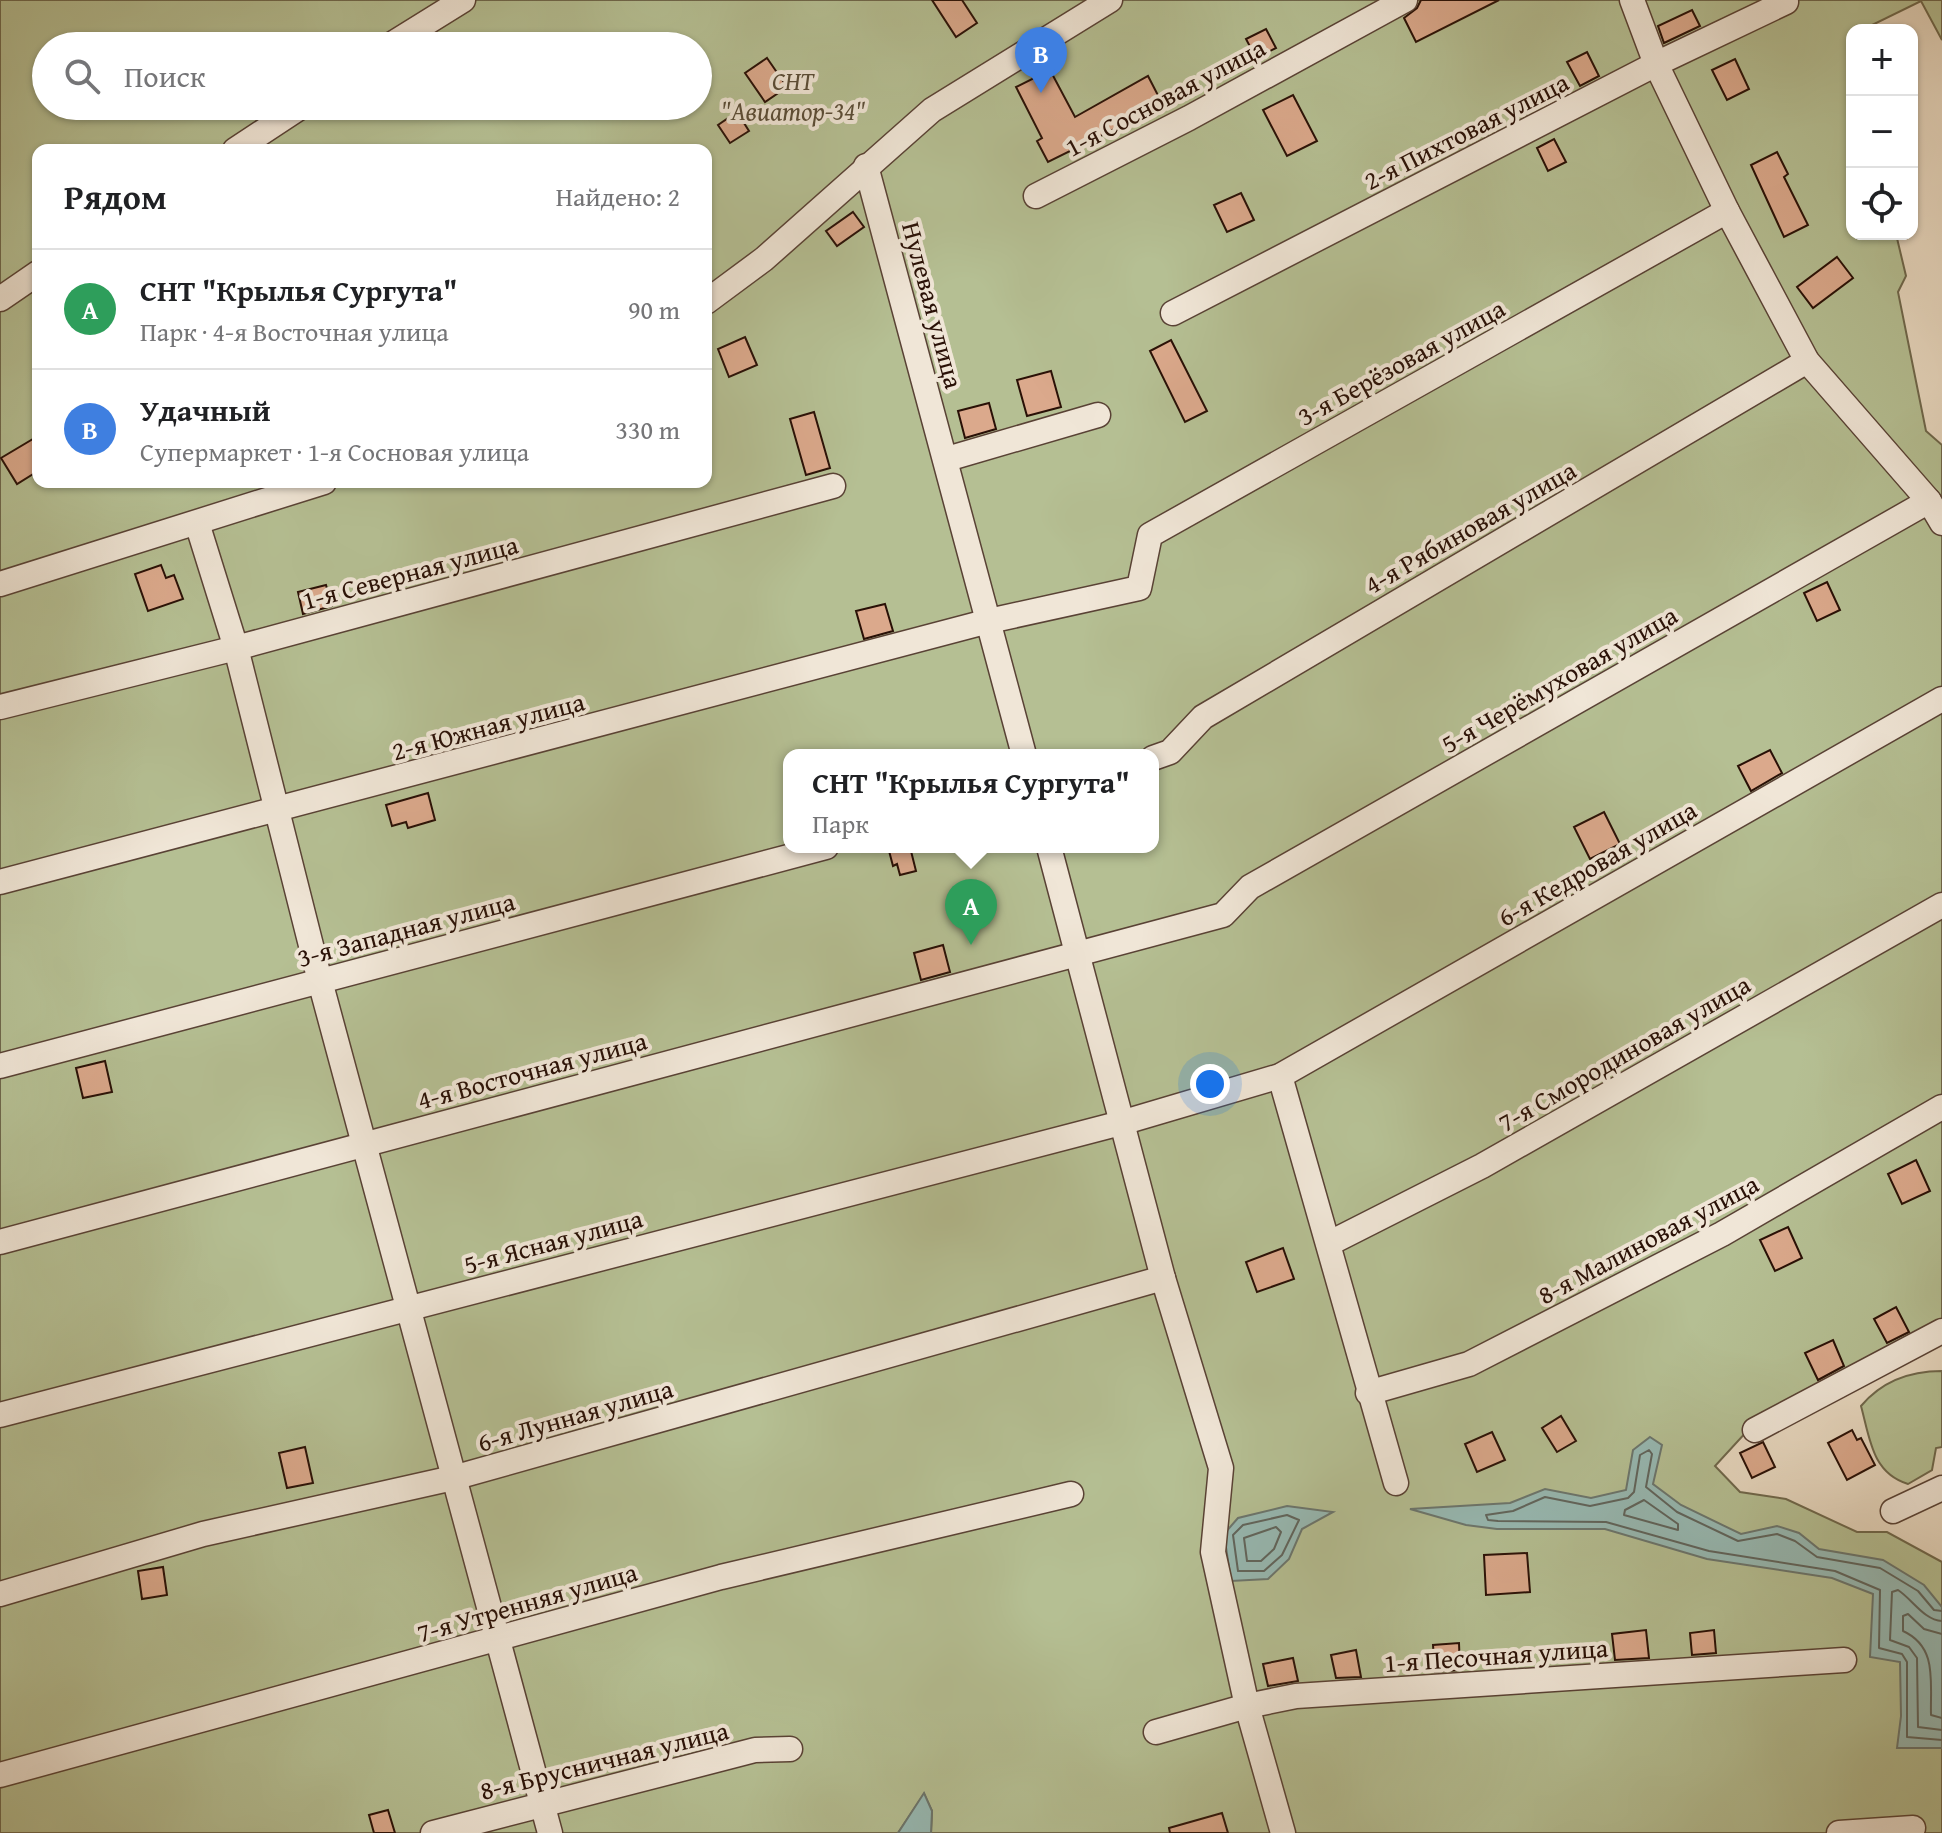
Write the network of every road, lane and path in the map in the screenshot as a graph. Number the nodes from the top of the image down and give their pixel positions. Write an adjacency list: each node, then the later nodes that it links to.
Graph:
1 (463, 0): 6 (street)
2 (1110, 0): 10 (street)
3 (1405, 0): 11 (street, 1-я Сосновая улица)
4 (1632, 0): 7 (street)
5 (1786, 2): 7 (street, 2-я Пихтовая улица)
6 (412, 32)
7 (1656, 64): 12 (street); 16 (street, 2-я Пихтовая улица)
8 (281, 120): 9 (street)
9 (244, 144)
10 (866, 166): 14 (street); 19 (street, Нулевая улица)
11 (1036, 196)
12 (1727, 211): 17 (street); 26 (street, 3-я Берёзовая улица)
13 (32, 277): 15 (street)
14 (712, 298)
15 (0, 299)
16 (1173, 313)
17 (1807, 361): 22 (street); 32 (street, 4-я Рябиновая улица)
18 (1098, 415): 19 (street)
19 (947, 459): 27 (street, Нулевая улица)
20 (833, 486): 28 (street, 1-я Северная улица)
21 (305, 488): 23 (street)
22 (1929, 501): 24 (street); 38 (street, 5-я Черёмуховая улица)
23 (197, 523): 25 (street); 28 (street)
24 (1942, 523)
25 (0, 584)
26 (1139, 588): 27 (street, 2-я Южная улица)
27 (989, 621): 31 (street, Нулевая улица); 33 (street, 2-я Южная улица)
28 (236, 648): 30 (street, 1-я Северная улица); 33 (street)
29 (1942, 699): 42 (street, 6-я Кедровая улица)
30 (0, 707)
31 (1022, 749)
32 (1162, 755)
33 (279, 810): 36 (street, 2-я Южная улица); 40 (street)
34 (803, 853): 40 (street, 3-я Западная улица)
35 (1051, 853): 39 (street)
36 (0, 882)
37 (1942, 905): 47 (street, 7-я Смородиновая улица)
38 (1223, 915): 39 (street, 4-я Восточная улица)
39 (1078, 953): 44 (street); 45 (street, 4-я Восточная улица)
40 (320, 981): 41 (street, 3-я Западная улица); 45 (street)
41 (0, 1066)
42 (1280, 1076): 44 (street, 6-я Кедровая улица); 47 (street)
43 (1942, 1107): 51 (street, 8-я Малиновая улица)
44 (1121, 1123): 48 (street); 49 (street, 5-я Ясная улица)
45 (364, 1143): 46 (street, 4-я Восточная улица); 49 (street)
46 (0, 1242)
47 (1330, 1243): 51 (street)
48 (1163, 1278): 54 (street, 6-я Лунная улица); 62 (street)
49 (410, 1307): 52 (street, 5-я Ясная улица); 54 (street)
50 (1942, 1331): 53 (street)
51 (1368, 1393): 55 (street)
52 (0, 1415)
53 (1755, 1430)
54 (453, 1478): 59 (street, 6-я Лунная улица); 60 (street)
55 (1396, 1483)
56 (1942, 1488): 58 (street)
57 (1071, 1494): 60 (street, 7-я Утренняя улица)
58 (1893, 1511)
59 (0, 1594)
60 (498, 1639): 65 (street, 7-я Утренняя улица); 66 (street)
61 (1844, 1660): 62 (street, 1-я Песочная улица)
62 (1247, 1706): 63 (street, 1-я Песочная улица); 70 (street)
63 (1156, 1732)
64 (790, 1749): 66 (street, 8-я Брусничная улица)
65 (0, 1775)
66 (544, 1804): 68 (street, 8-я Брусничная улица); 69 (street)
67 (1913, 1828): 71 (street)
68 (433, 1833)
69 (550, 1833)
70 (1283, 1833)
71 (1839, 1833)

